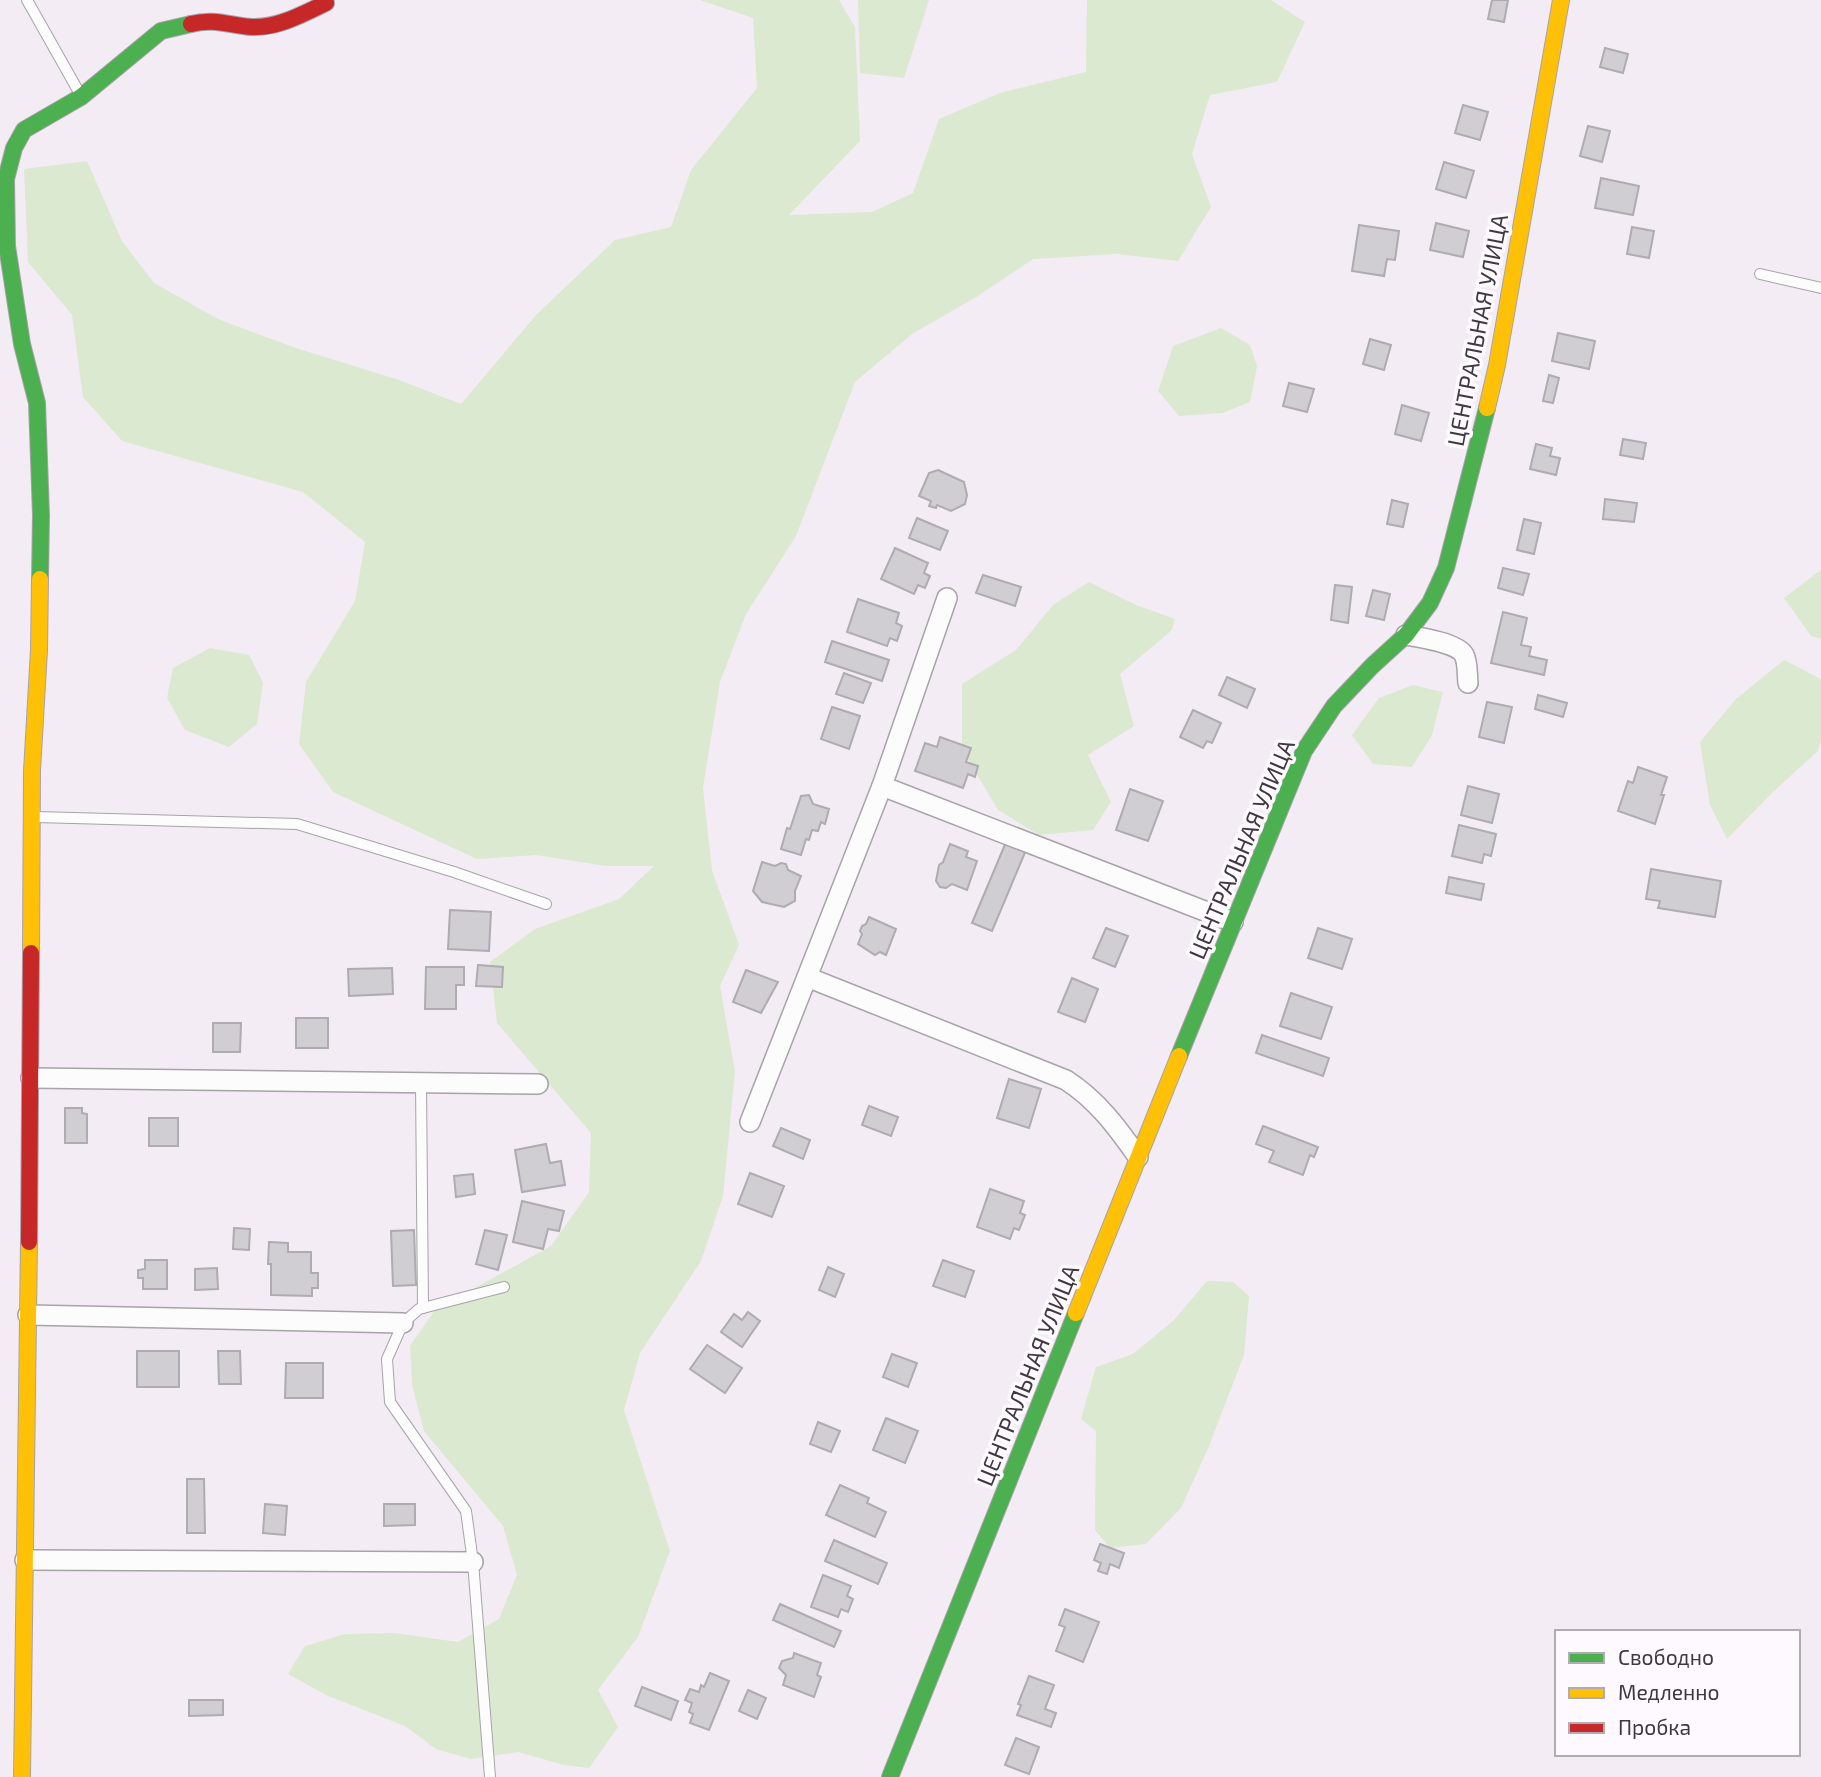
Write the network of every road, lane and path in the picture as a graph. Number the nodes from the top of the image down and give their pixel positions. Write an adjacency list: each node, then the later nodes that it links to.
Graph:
1 (27, 0): 4 (lane)
2 (1561, 0): 8 (street, ЦЕНТРАЛЬНАЯ УЛИЦА)
3 (328, 1): 4 (street)
4 (81, 97): 11 (street)
5 (1760, 274): 6 (lane)
6 (1821, 288)
7 (947, 598): 10 (street)
8 (1406, 635): 9 (street); 13 (street, ЦЕНТРАЛЬНАЯ УЛИЦА)
9 (1468, 683)
10 (882, 786): 13 (street); 14 (street)
11 (32, 817): 12 (lane); 15 (street)
12 (546, 904)
13 (1233, 922): 19 (street, ЦЕНТРАЛЬНАЯ УЛИЦА)
14 (807, 978): 18 (street); 19 (street)
15 (31, 1078): 16 (street); 22 (street)
16 (421, 1083): 17 (street); 21 (lane)
17 (538, 1084)
18 (750, 1122)
19 (1138, 1157): 28 (street, ЦЕНТРАЛЬНАЯ УЛИЦА)
20 (504, 1287): 21 (lane)
21 (423, 1308): 23 (lane)
22 (28, 1315): 23 (street); 24 (street)
23 (403, 1323): 25 (lane)
24 (25, 1560): 25 (street); 26 (street)
25 (473, 1562): 27 (lane)
26 (22, 1777)
27 (490, 1777)
28 (890, 1777)

